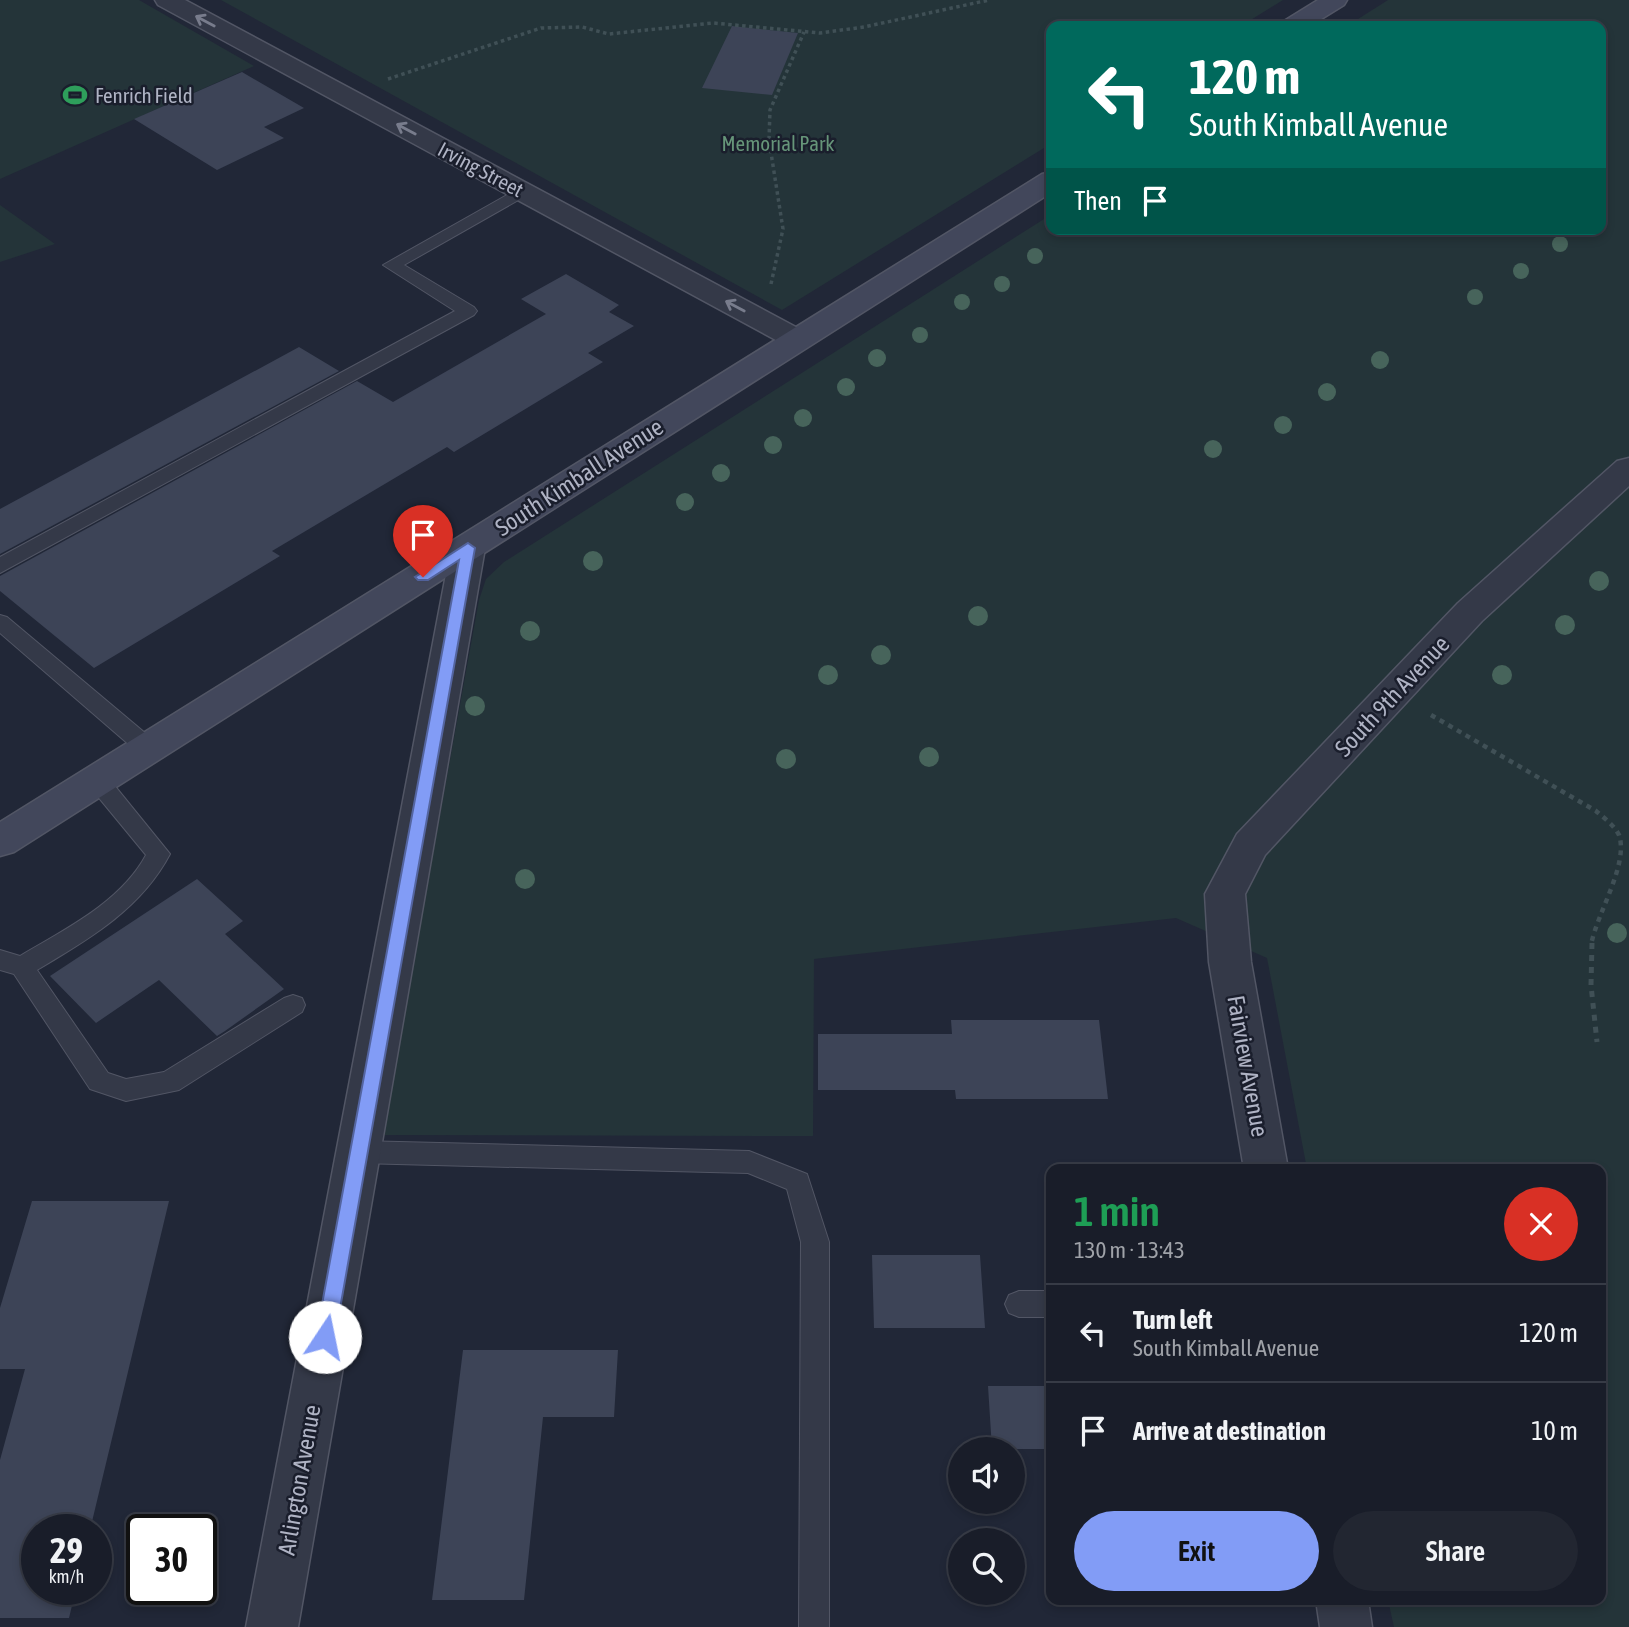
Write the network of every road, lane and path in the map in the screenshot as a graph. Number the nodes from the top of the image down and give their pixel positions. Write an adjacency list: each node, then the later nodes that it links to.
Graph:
1 (167, 0): 6 (street, Irving Street, one-way to 1)
2 (989, 0): 5 (path)
3 (1335, 0): 4 (street)
4 (1301, 21)
5 (804, 32): 6 (path); 9 (path)
6 (351, 100): 8 (street, Irving Street, one-way to 6)
7 (1046, 184): 10 (street, South Kimball Avenue)
8 (523, 191): 9 (street, Irving Street, one-way to 8); 13 (lane)
9 (753, 316): 10 (street, Irving Street)
10 (796, 339): 12 (street, South Kimball Avenue)
11 (1629, 468): 15 (street, South 9th Avenue)
12 (468, 548): 16 (street, South Kimball Avenue); 23 (street, Arlington Avenue)
13 (0, 566)
14 (0, 622): 16 (lane)
15 (1394, 694): 19 (street, South 9th Avenue); 22 (path)
16 (149, 749): 17 (street, South Kimball Avenue)
17 (98, 782): 18 (street, South Kimball Avenue); 20 (lane)
18 (0, 841)
19 (1230, 962): 24 (street, Fairview Avenue)
20 (11, 964): 21 (lane)
21 (293, 1005)
22 (1597, 1042)
23 (359, 1152): 28 (street, Arlington Avenue); 29 (lane)
24 (1265, 1164)
25 (1019, 1304): 26 (lane)
26 (1046, 1304)
27 (1343, 1605): 30 (street)
28 (272, 1627)
29 (814, 1627)
30 (1346, 1627)

